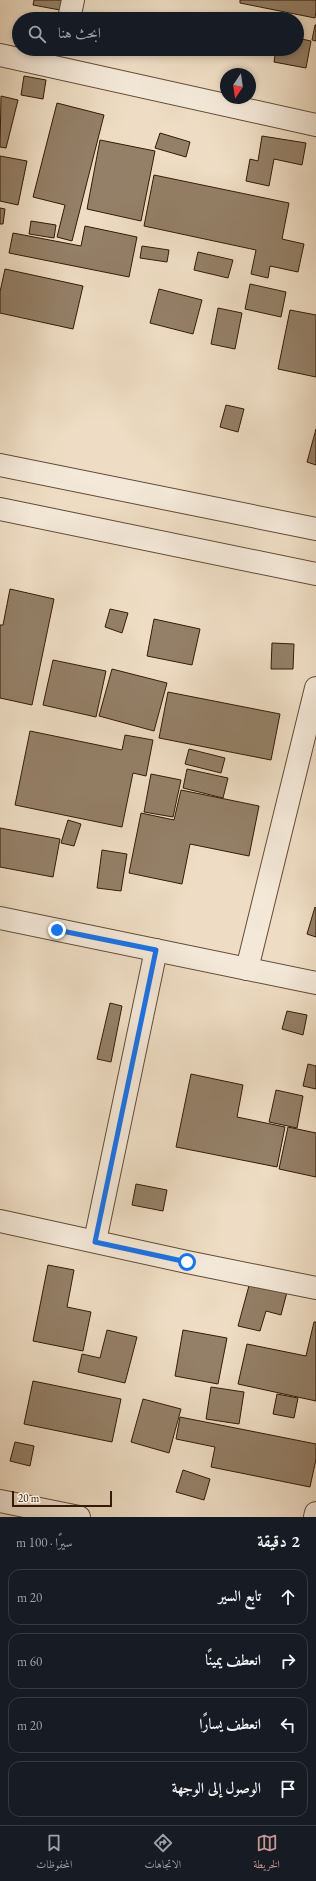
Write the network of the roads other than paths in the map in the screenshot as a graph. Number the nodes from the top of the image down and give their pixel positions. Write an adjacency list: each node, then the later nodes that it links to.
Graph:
1 (73, 0): 2 (street)
2 (70, 12)
3 (0, 55): 4 (street)
4 (12, 56)
5 (20, 56): 6 (street)
6 (60, 58): 7 (street)
7 (316, 125)
8 (0, 465): 10 (street)
9 (0, 509): 11 (street)
10 (316, 529)
11 (316, 574)
12 (316, 688): 15 (street)
13 (0, 918): 14 (street)
14 (156, 950): 15 (street); 18 (street)
15 (247, 969): 16 (street)
16 (316, 983)
17 (0, 1221): 18 (street)
18 (95, 1242): 19 (street)
19 (316, 1288)
20 (0, 1501): 22 (street)
21 (316, 1513): 23 (street)
22 (79, 1517)
23 (315, 1517)

